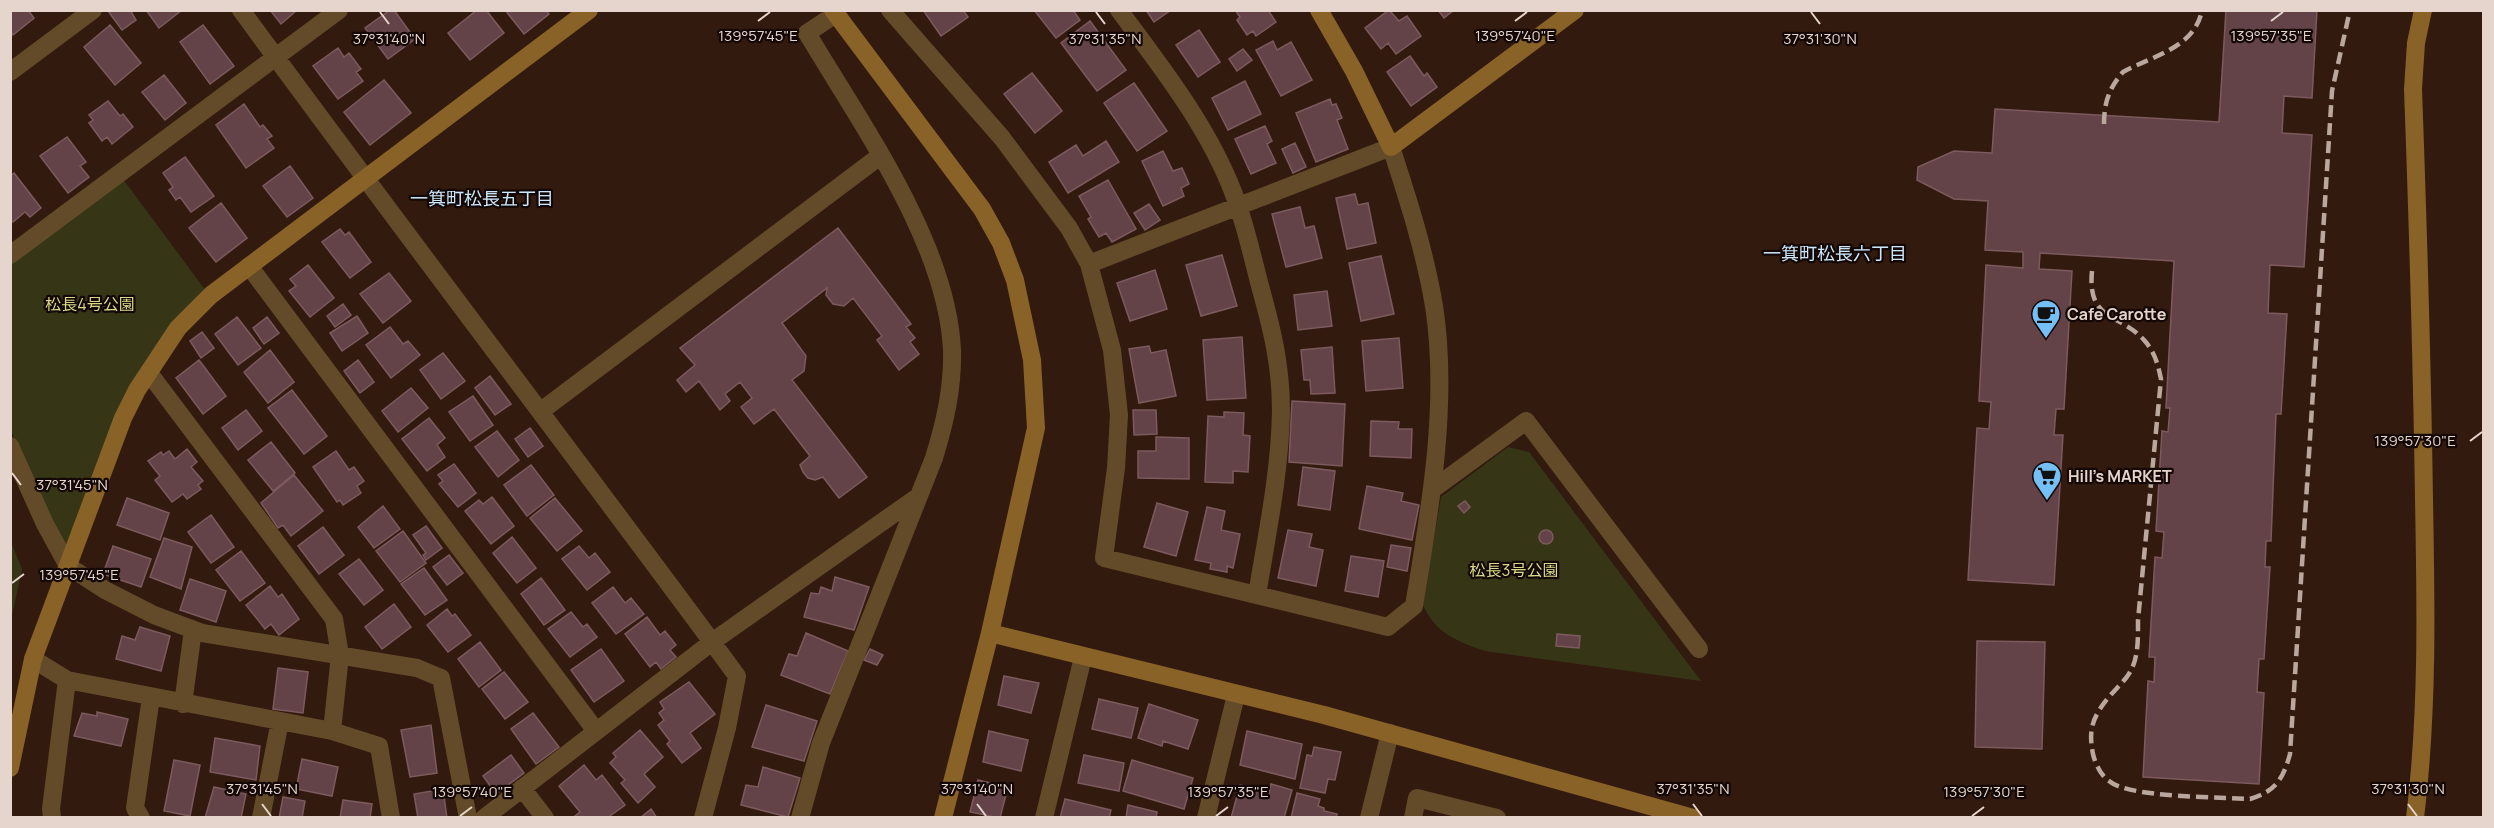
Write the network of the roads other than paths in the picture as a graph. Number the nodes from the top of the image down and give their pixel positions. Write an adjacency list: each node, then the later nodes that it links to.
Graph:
1 (93, 10): 12 (street)
2 (241, 10): 11 (street)
3 (339, 10): 11 (street)
4 (589, 10): 15 (street)
5 (891, 10): 18 (street)
6 (1119, 10): 16 (street)
7 (1575, 10): 13 (street)
8 (2423, 10): 60 (street)
9 (835, 12): 14 (street); 28 (street)
10 (1323, 12): 13 (street)
11 (275, 58): 15 (street); 17 (street)
12 (10, 72)
13 (1391, 147): 16 (street); 23 (street)
14 (880, 156): 21 (street); 24 (street)
15 (364, 179): 19 (street); 21 (street)
16 (1239, 207): 18 (street); 26 (street)
17 (10, 255)
18 (1089, 264): 26 (street)
19 (249, 266): 20 (street); 40 (street)
20 (149, 373): 25 (street); 31 (street)
21 (541, 411): 29 (street)
22 (10, 446): 25 (street)
23 (1433, 489): 26 (street); 30 (street)
24 (919, 496): 29 (street); 52 (street)
25 (68, 566): 27 (street); 33 (street)
26 (1257, 595)
27 (193, 630): 31 (street); 37 (street)
28 (990, 633): 32 (street); 53 (street)
29 (712, 642): 40 (street); 51 (street)
30 (1700, 649)
31 (340, 655): 39 (street); 48 (street)
32 (1083, 657): 35 (street); 54 (street)
33 (33, 659): 34 (street); 42 (street)
34 (68, 680): 36 (street); 44 (street)
35 (1236, 695): 41 (street); 55 (street)
36 (151, 697): 37 (street); 45 (street)
37 (183, 704): 38 (street)
38 (280, 721): 39 (street); 46 (street)
39 (332, 730): 47 (street)
40 (596, 731): 43 (street)
41 (1390, 733): 56 (street); 59 (street)
42 (10, 768)
43 (522, 788): 49 (street); 50 (street)
44 (52, 818)
45 (141, 818)
46 (261, 818)
47 (391, 818)
48 (468, 818)
49 (484, 818)
50 (545, 818)
51 (703, 818)
52 (800, 818)
53 (943, 818)
54 (1044, 818)
55 (1206, 818)
56 (1369, 818)
57 (1413, 818): 58 (street)
58 (1497, 818)
59 (1693, 818)
60 (2415, 818)

